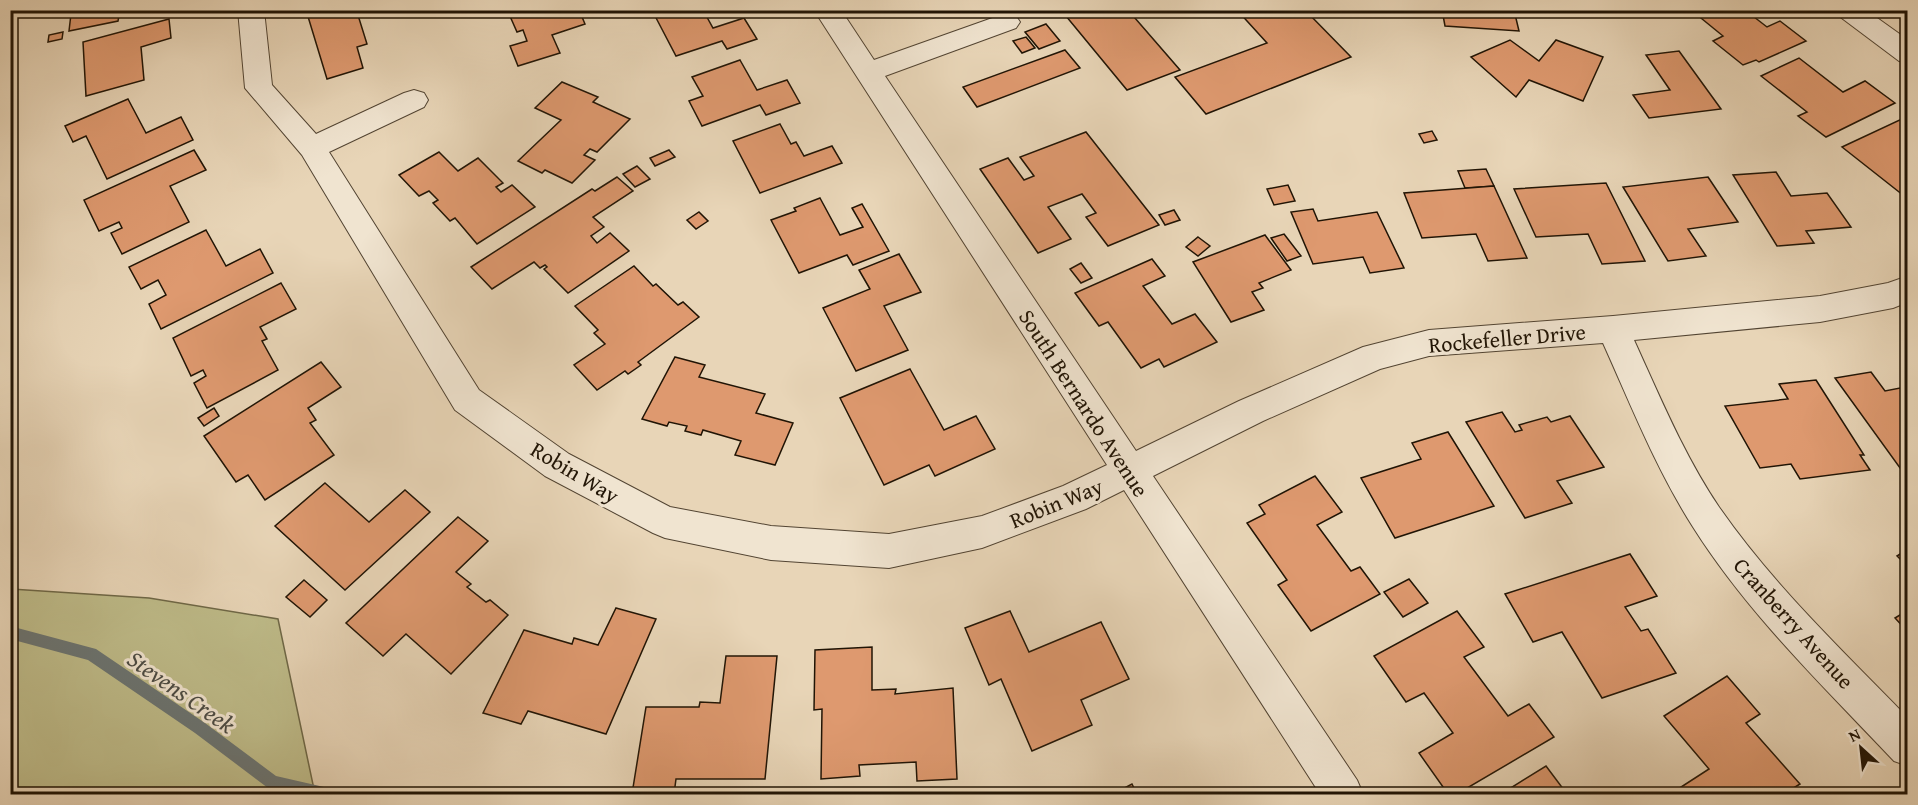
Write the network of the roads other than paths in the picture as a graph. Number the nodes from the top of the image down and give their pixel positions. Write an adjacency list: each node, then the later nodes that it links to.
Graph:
1 (251, 10): 8 (street, Robin Way)
2 (827, 10): 6 (street, South Bernardo Avenue)
3 (1848, 10): 5 (street)
4 (1007, 22): 6 (street)
5 (1908, 54)
6 (867, 72): 11 (street, South Bernardo Avenue)
7 (414, 100): 8 (street)
8 (312, 148): 11 (street, Robin Way)
9 (1908, 288): 10 (street, Rockefeller Drive)
10 (1613, 329): 11 (street, Rockefeller Drive); 12 (street, Cranberry Avenue)
11 (1129, 472): 13 (street, South Bernardo Avenue)
12 (1908, 747)
13 (1343, 795)

